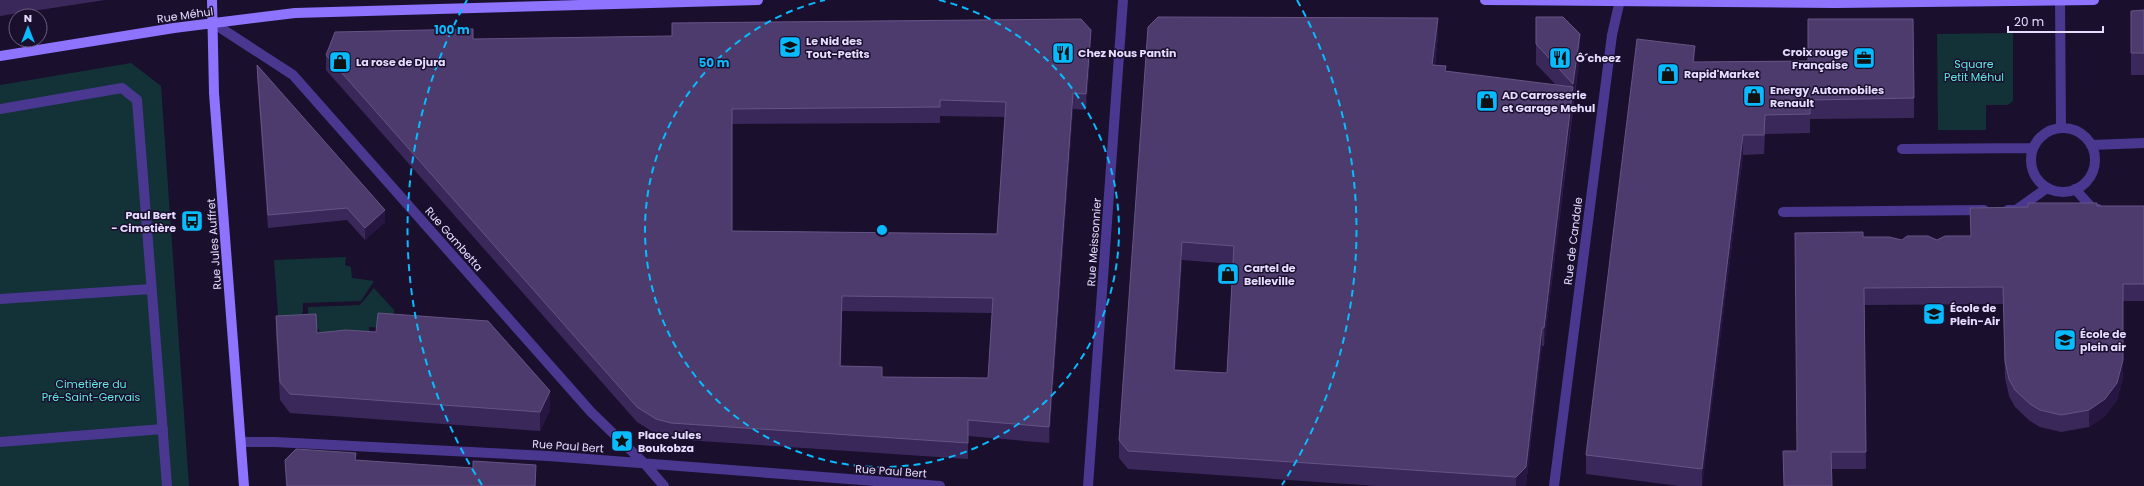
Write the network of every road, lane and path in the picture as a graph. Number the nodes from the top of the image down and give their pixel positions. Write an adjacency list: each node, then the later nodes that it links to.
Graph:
1 (212, 0): 8 (street, Rue Jules Auffret)
2 (758, 0): 8 (street, Rue Méhul)
3 (1123, 0): 30 (street, Rue Meissonnier)
4 (1485, 0): 7 (street)
5 (2060, 0): 6 (street); 7 (street); 11 (street)
6 (2094, 0)
7 (1620, 1): 31 (street, Rue de Candale)
8 (213, 23): 9 (street, Rue Méhul); 24 (street, Rue Jules Auffret); 25 (street, Rue Gambetta)
9 (0, 56)
10 (0, 109): 20 (street)
11 (2061, 128): 13 (street); 14 (street)
12 (2144, 143): 13 (street)
13 (2091, 145): 17 (street)
14 (2033, 148): 15 (street); 16 (street)
15 (1902, 149)
16 (2047, 188): 17 (street); 19 (street)
17 (2075, 189): 18 (street)
18 (2107, 209)
19 (1784, 212)
20 (152, 289): 21 (street); 22 (street)
21 (0, 299)
22 (163, 429): 23 (street); 26 (street)
23 (0, 442)
24 (241, 442): 25 (street, Rue Paul Bert); 27 (street, Rue Jules Auffret)
25 (645, 464): 28 (street, Rue Gambetta); 29 (street, Rue Paul Bert)
26 (167, 486)
27 (244, 486)
28 (664, 486)
29 (940, 486)
30 (1088, 486)
31 (1554, 486)

